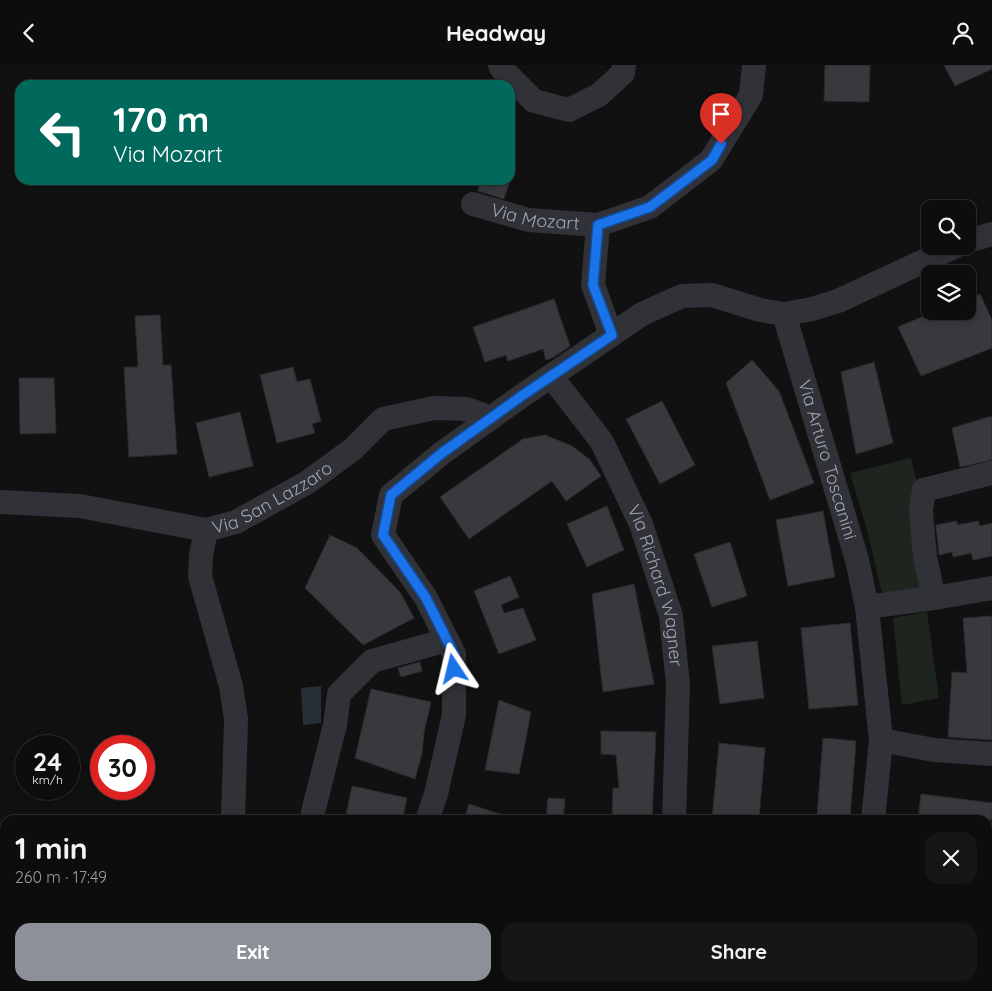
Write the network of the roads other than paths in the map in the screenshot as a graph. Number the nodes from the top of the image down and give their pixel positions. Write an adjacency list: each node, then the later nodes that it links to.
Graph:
1 (500, 65): 4 (street)
2 (624, 65): 5 (street)
3 (754, 65): 7 (street, Via Mozart)
4 (513, 80)
5 (515, 82)
6 (473, 204): 7 (street, Via Mozart)
7 (598, 225): 12 (street, Via Mozart)
8 (992, 235): 9 (street)
9 (976, 239)
10 (937, 255): 11 (street)
11 (784, 314): 12 (street); 20 (street, Via Arturo Toscanini)
12 (612, 335): 13 (street)
13 (551, 376): 14 (street); 27 (street, Via Richard Wagner)
14 (491, 418): 17 (street, Via San Lazzaro); 21 (street)
15 (992, 473): 19 (street)
16 (0, 502): 17 (street)
17 (206, 530): 25 (street, Via San Lazzaro)
18 (992, 588): 19 (street)
19 (934, 598): 20 (street)
20 (868, 607): 22 (street, Via Arturo Toscanini)
21 (447, 640): 24 (street); 26 (street)
22 (881, 740): 23 (street); 28 (street, Via Arturo Toscanini)
23 (992, 754)
24 (313, 812)
25 (233, 815)
26 (430, 815)
27 (674, 815)
28 (874, 815)

